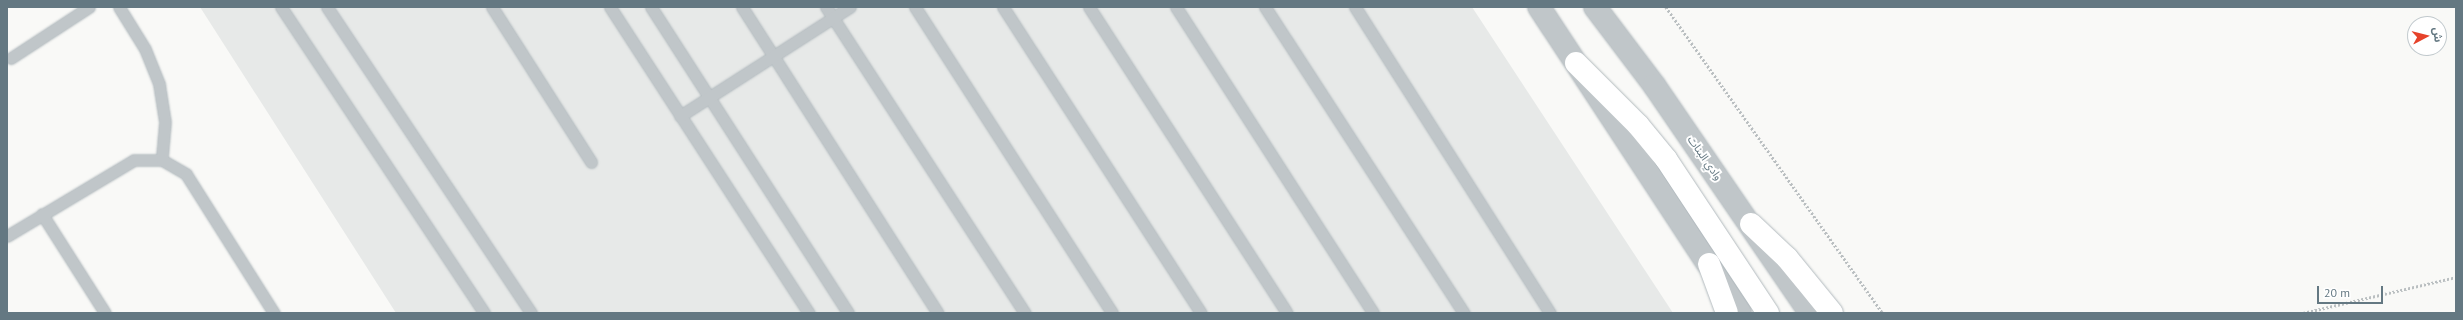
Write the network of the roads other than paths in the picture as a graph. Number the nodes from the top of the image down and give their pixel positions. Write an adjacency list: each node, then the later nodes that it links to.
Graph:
1 (90, 7): 21 (lane)
2 (119, 7): 25 (lane)
3 (281, 7): 33 (lane)
4 (327, 7): 34 (lane)
5 (492, 7): 26 (lane)
6 (610, 7): 24 (lane)
7 (651, 7): 23 (lane)
8 (742, 7): 20 (lane)
9 (826, 7): 19 (lane)
10 (850, 7): 19 (lane)
11 (915, 7): 39 (lane)
12 (1003, 7): 40 (lane)
13 (1089, 7): 41 (lane)
14 (1176, 7): 42 (lane)
15 (1265, 7): 43 (lane)
16 (1355, 7): 44 (lane)
17 (1539, 7): 22 (street)
18 (1595, 7): 28 (street, وادي البنات)
19 (833, 18): 20 (lane); 38 (lane)
20 (773, 56): 23 (lane); 37 (lane)
21 (11, 58)
22 (1576, 63): 30 (street); 47 (main road)
23 (709, 97): 24 (lane); 36 (lane)
24 (680, 116): 35 (lane)
25 (162, 160): 27 (lane); 32 (lane)
26 (591, 162)
27 (42, 214): 29 (lane); 31 (lane)
28 (1751, 224): 48 (street, وادي البنات); 49 (main road)
29 (7, 236)
30 (1709, 264): 45 (main road); 46 (street)
31 (105, 313)
32 (274, 313)
33 (484, 313)
34 (531, 313)
35 (809, 313)
36 (848, 313)
37 (938, 313)
38 (1025, 313)
39 (1112, 313)
40 (1201, 313)
41 (1287, 313)
42 (1373, 313)
43 (1464, 313)
44 (1550, 313)
45 (1727, 313)
46 (1740, 313)
47 (1768, 313)
48 (1810, 313)
49 (1832, 313)

